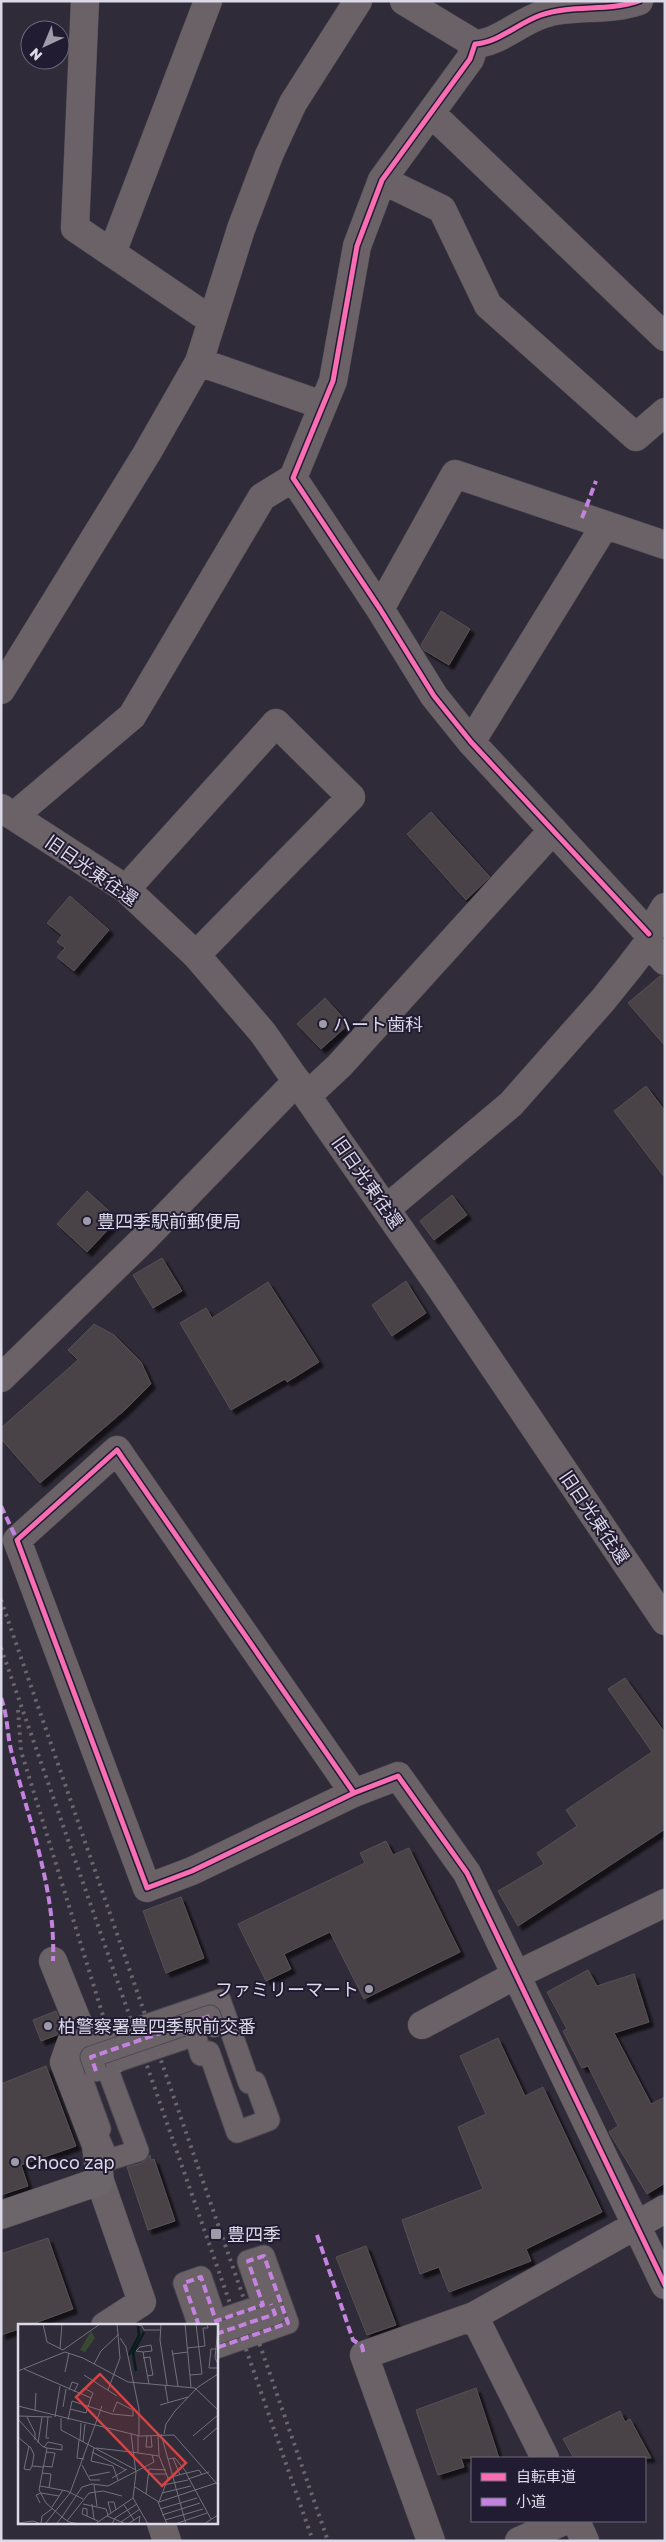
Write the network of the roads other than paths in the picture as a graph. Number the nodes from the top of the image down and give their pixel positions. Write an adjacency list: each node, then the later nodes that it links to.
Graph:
1 (85, 1): 9 (street)
2 (208, 1): 9 (street)
3 (358, 1): 10 (street)
4 (404, 1): 6 (street)
5 (639, 1): 6 (street)
6 (475, 44): 7 (street)
7 (432, 114): 8 (street); 11 (street)
8 (382, 180): 13 (street); 14 (street)
9 (112, 253): 10 (street)
10 (211, 320): 12 (street)
11 (665, 337)
12 (199, 362): 13 (street); 19 (street)
13 (322, 405): 15 (street)
14 (665, 412)
15 (293, 478): 18 (street); 21 (street)
16 (606, 525): 17 (street); 18 (street); 20 (street)
17 (665, 545)
18 (380, 609): 20 (street)
19 (1, 690)
20 (471, 742): 22 (street)
21 (8, 812): 23 (street, 旧日光東往還)
22 (553, 830): 25 (street); 27 (street)
23 (126, 889): 26 (street, 旧日光東往還); 26 (street)
24 (665, 907): 25 (street)
25 (654, 946): 28 (street)
26 (196, 955): 27 (street, 旧日光東往還)
27 (302, 1088): 28 (street, 旧日光東往還); 29 (street)
28 (386, 1209): 30 (street, 旧日光東往還)
29 (1, 1378)
30 (665, 1621)
31 (354, 1793): 31 (street); 34 (street)
32 (665, 1903): 34 (street)
33 (53, 1961): 39 (street)
34 (516, 1975): 35 (street); 42 (street)
35 (422, 2024)
36 (214, 2027): 37 (street, bridge)
37 (96, 2071)
38 (138, 2151): 38 (street)
39 (100, 2181): 41 (main road); 46 (street)
40 (665, 2209): 42 (street)
41 (1, 2215)
42 (636, 2226): 43 (street); 45 (street)
43 (665, 2285)
44 (271, 2304): 48 (street, bridge)
45 (474, 2316): 50 (street); 55 (street)
46 (108, 2324)
47 (206, 2324): 49 (street)
48 (218, 2326)
49 (218, 2347)
50 (544, 2457)
51 (562, 2522): 56 (street)
52 (576, 2522): 57 (street)
53 (161, 2524): 54 (street)
54 (167, 2541)
55 (431, 2541)
56 (518, 2541)
57 (585, 2541)

